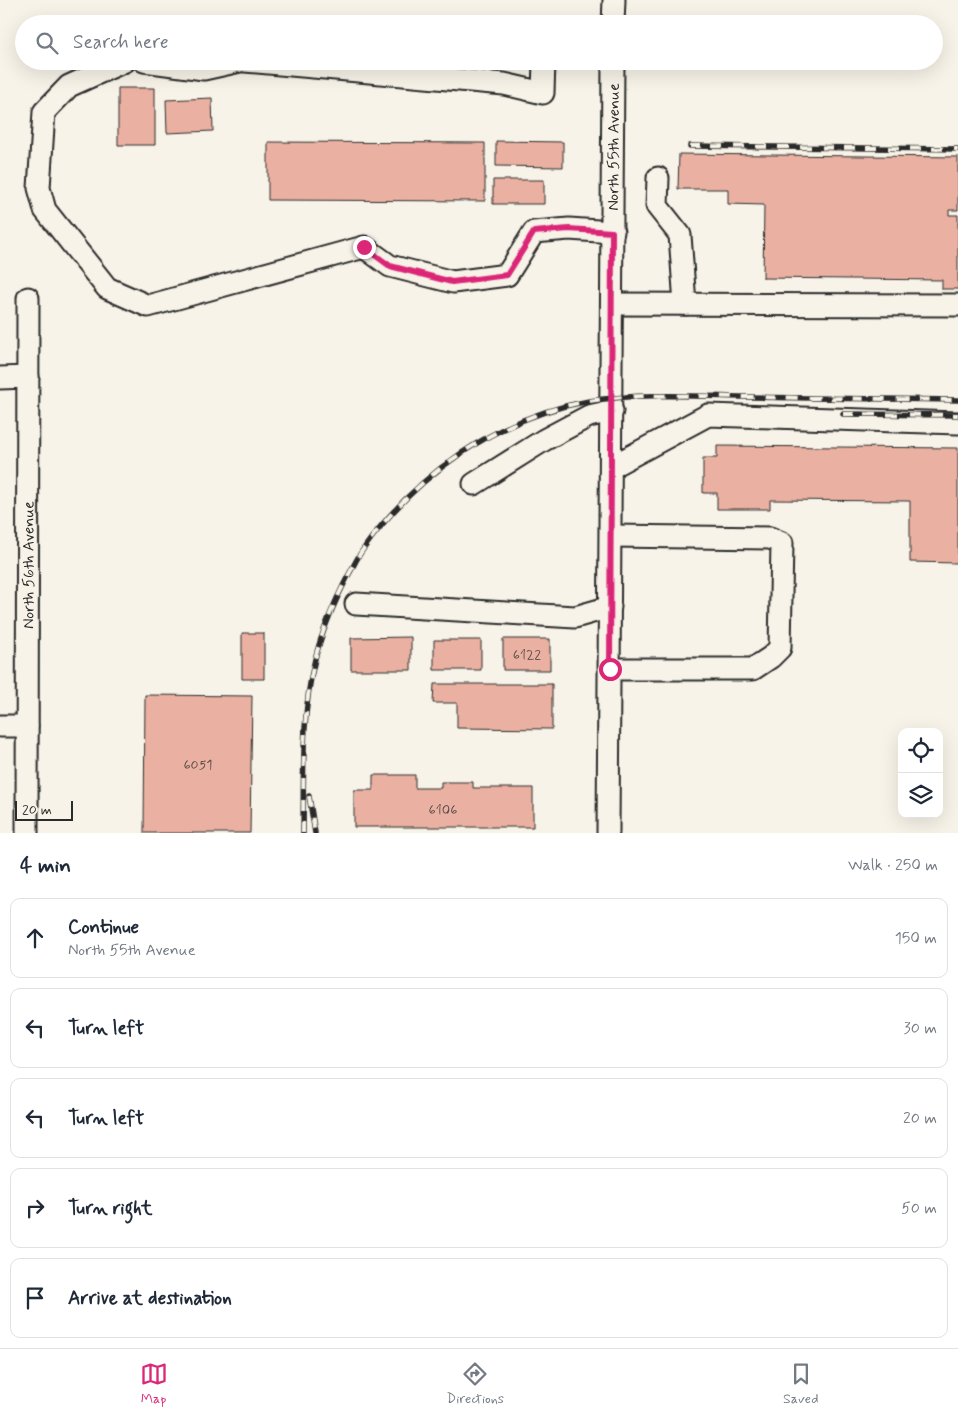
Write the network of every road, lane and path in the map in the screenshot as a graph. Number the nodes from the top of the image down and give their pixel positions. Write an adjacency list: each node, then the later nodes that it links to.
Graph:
1 (614, 0): 2 (street)
2 (613, 15)
3 (105, 70): 8 (street)
4 (346, 70): 5 (street)
5 (544, 70)
6 (613, 70): 8 (street, North 55th Avenue)
7 (658, 178): 11 (street)
8 (612, 232): 10 (street, North 55th Avenue)
9 (28, 298): 13 (street, North 56th Avenue)
10 (612, 304): 11 (street); 15 (street, North 55th Avenue)
11 (685, 304): 12 (street)
12 (958, 306)
13 (28, 377): 14 (street); 24 (street, North 56th Avenue)
14 (0, 378)
15 (612, 411): 17 (street, North 55th Avenue); 18 (street)
16 (958, 423): 17 (street)
17 (612, 467): 19 (street, North 55th Avenue)
18 (474, 484)
19 (611, 536): 21 (street, North 55th Avenue); 22 (street)
20 (356, 604): 21 (street)
21 (610, 607): 22 (street, North 55th Avenue)
22 (610, 669): 26 (street, North 55th Avenue)
23 (0, 726): 24 (street)
24 (27, 726): 25 (street, North 56th Avenue)
25 (27, 833)
26 (608, 833)

